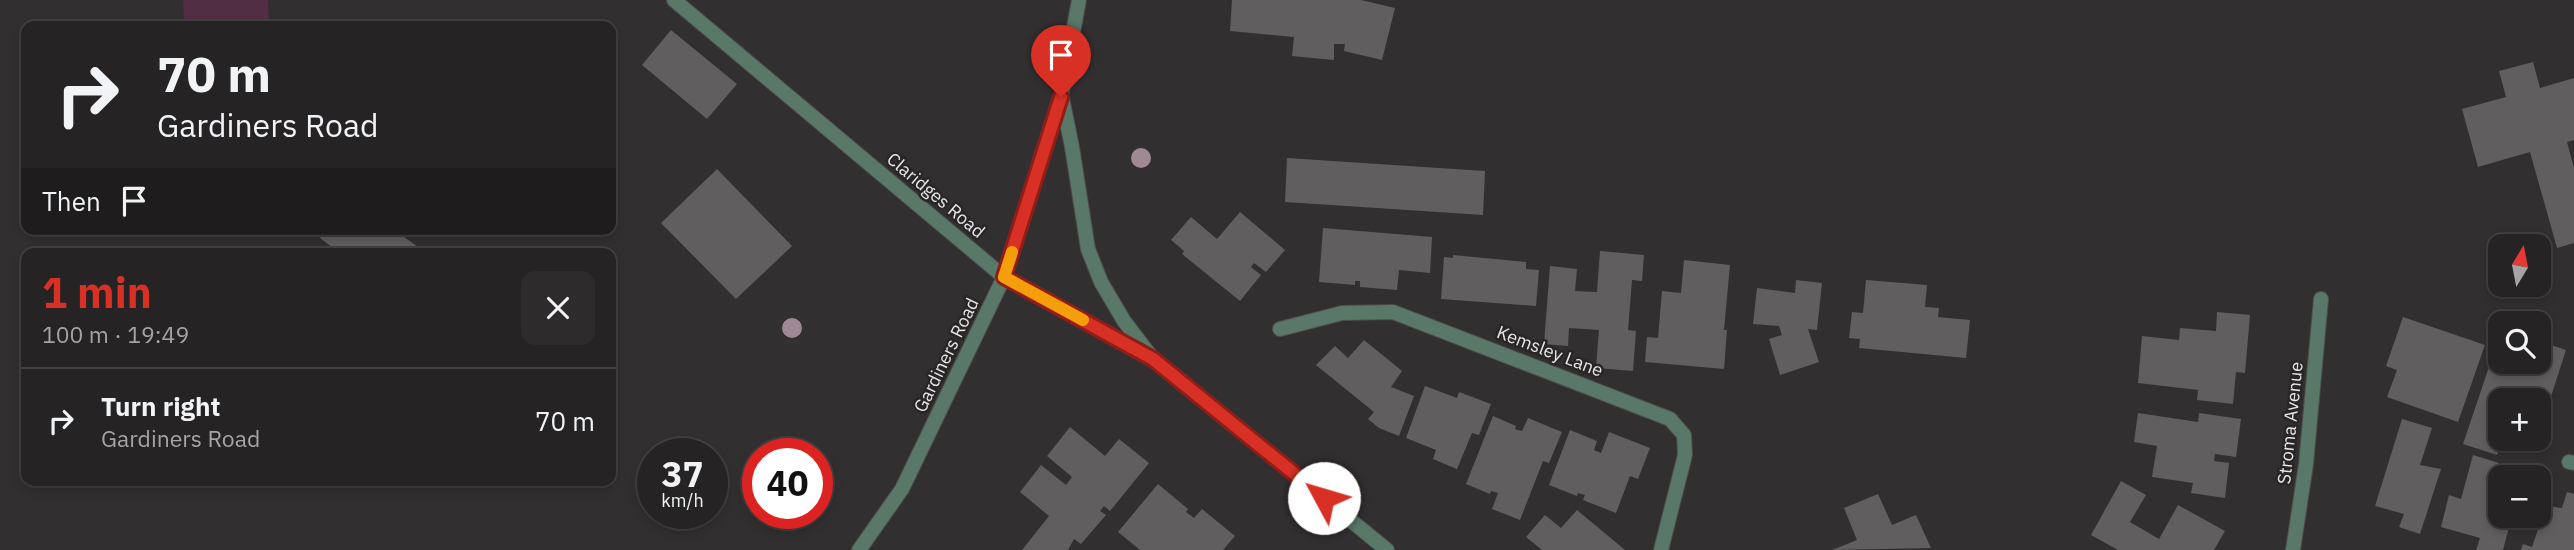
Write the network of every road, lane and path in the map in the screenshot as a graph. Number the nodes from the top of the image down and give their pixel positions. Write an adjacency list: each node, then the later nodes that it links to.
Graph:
1 (674, 0): 4 (street, Claridges Road)
2 (1079, 0): 3 (street, Gardiners Road)
3 (1061, 97): 4 (street, Gardiners Road); 7 (street)
4 (1004, 277): 7 (street, Claridges Road); 8 (street, Gardiners Road)
5 (2321, 299): 11 (street, Stroma Avenue)
6 (1280, 329): 10 (street, Kemsley Lane)
7 (1153, 359): 9 (street, Claridges Road)
8 (859, 550)
9 (1387, 550)
10 (1661, 550)
11 (2293, 550)

